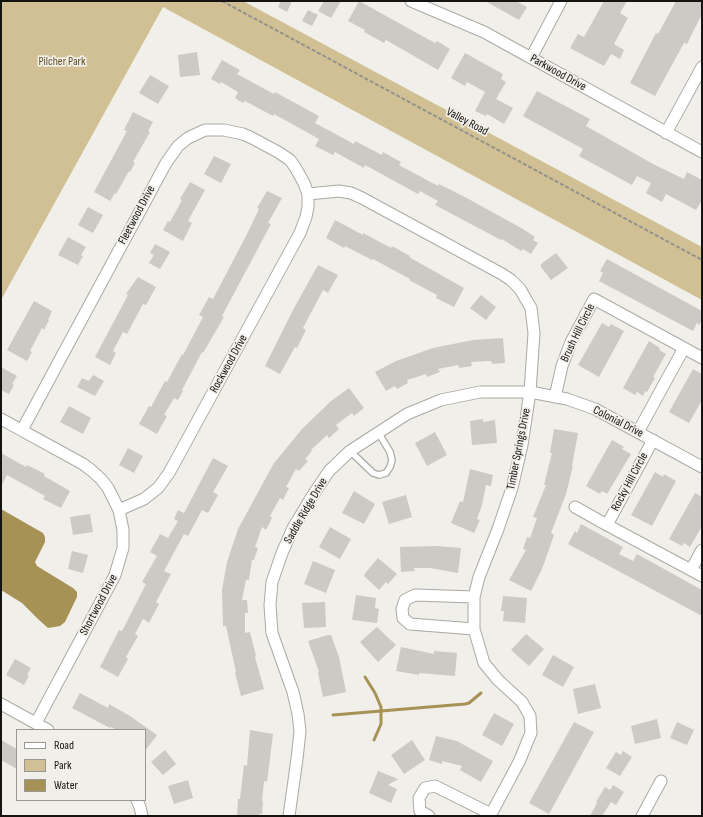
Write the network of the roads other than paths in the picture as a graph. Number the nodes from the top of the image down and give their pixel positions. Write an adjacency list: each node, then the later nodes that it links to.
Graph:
1 (411, 1): 3 (street, Parkwood Drive)
2 (561, 1): 3 (street)
3 (530, 58): 5 (street, Parkwood Drive)
4 (702, 67): 5 (street)
5 (666, 133): 6 (street, Parkwood Drive)
6 (702, 152)
7 (308, 194): 10 (street, Timber Springs Drive); 13 (street, Fleetwood Drive); 20 (street, Rockwood Drive)
8 (684, 348): 9 (street, Brush Hill Circle); 11 (street, Brush Hill Circle); 15 (street)
9 (702, 358)
10 (530, 392): 11 (street, Colonial Drive); 14 (street, Saddle Ridge Drive); 25 (street, Timber Springs Drive)
11 (555, 396): 15 (street, Colonial Drive)
12 (1, 419): 13 (street, Shortwood Drive)
13 (22, 430): 20 (street, Shortwood Drive)
14 (378, 432): 17 (street, Saddle Ridge Drive); 17 (lane)
15 (638, 432): 16 (street, Colonial Drive)
16 (653, 440): 18 (street, Colonial Drive); 21 (street, Rocky Hill Circle)
17 (350, 451): 34 (street, Saddle Ridge Drive)
18 (702, 467)
19 (575, 507): 21 (street, Rocky Hill Circle)
20 (119, 510): 28 (street, Shortwood Drive)
21 (607, 525): 23 (street, Rocky Hill Circle)
22 (702, 550): 23 (street)
23 (691, 570): 24 (street, Rocky Hill Circle)
24 (702, 576)
25 (474, 597): 26 (street, Timber Springs Drive); 26 (street)
26 (474, 629): 32 (street, Timber Springs Drive)
27 (1, 704): 28 (street)
28 (36, 723): 29 (street)
29 (46, 729)
30 (661, 781): 36 (street)
31 (137, 801): 33 (street)
32 (490, 815): 35 (street)
33 (142, 816)
34 (289, 816)
35 (429, 816)
36 (642, 816)

